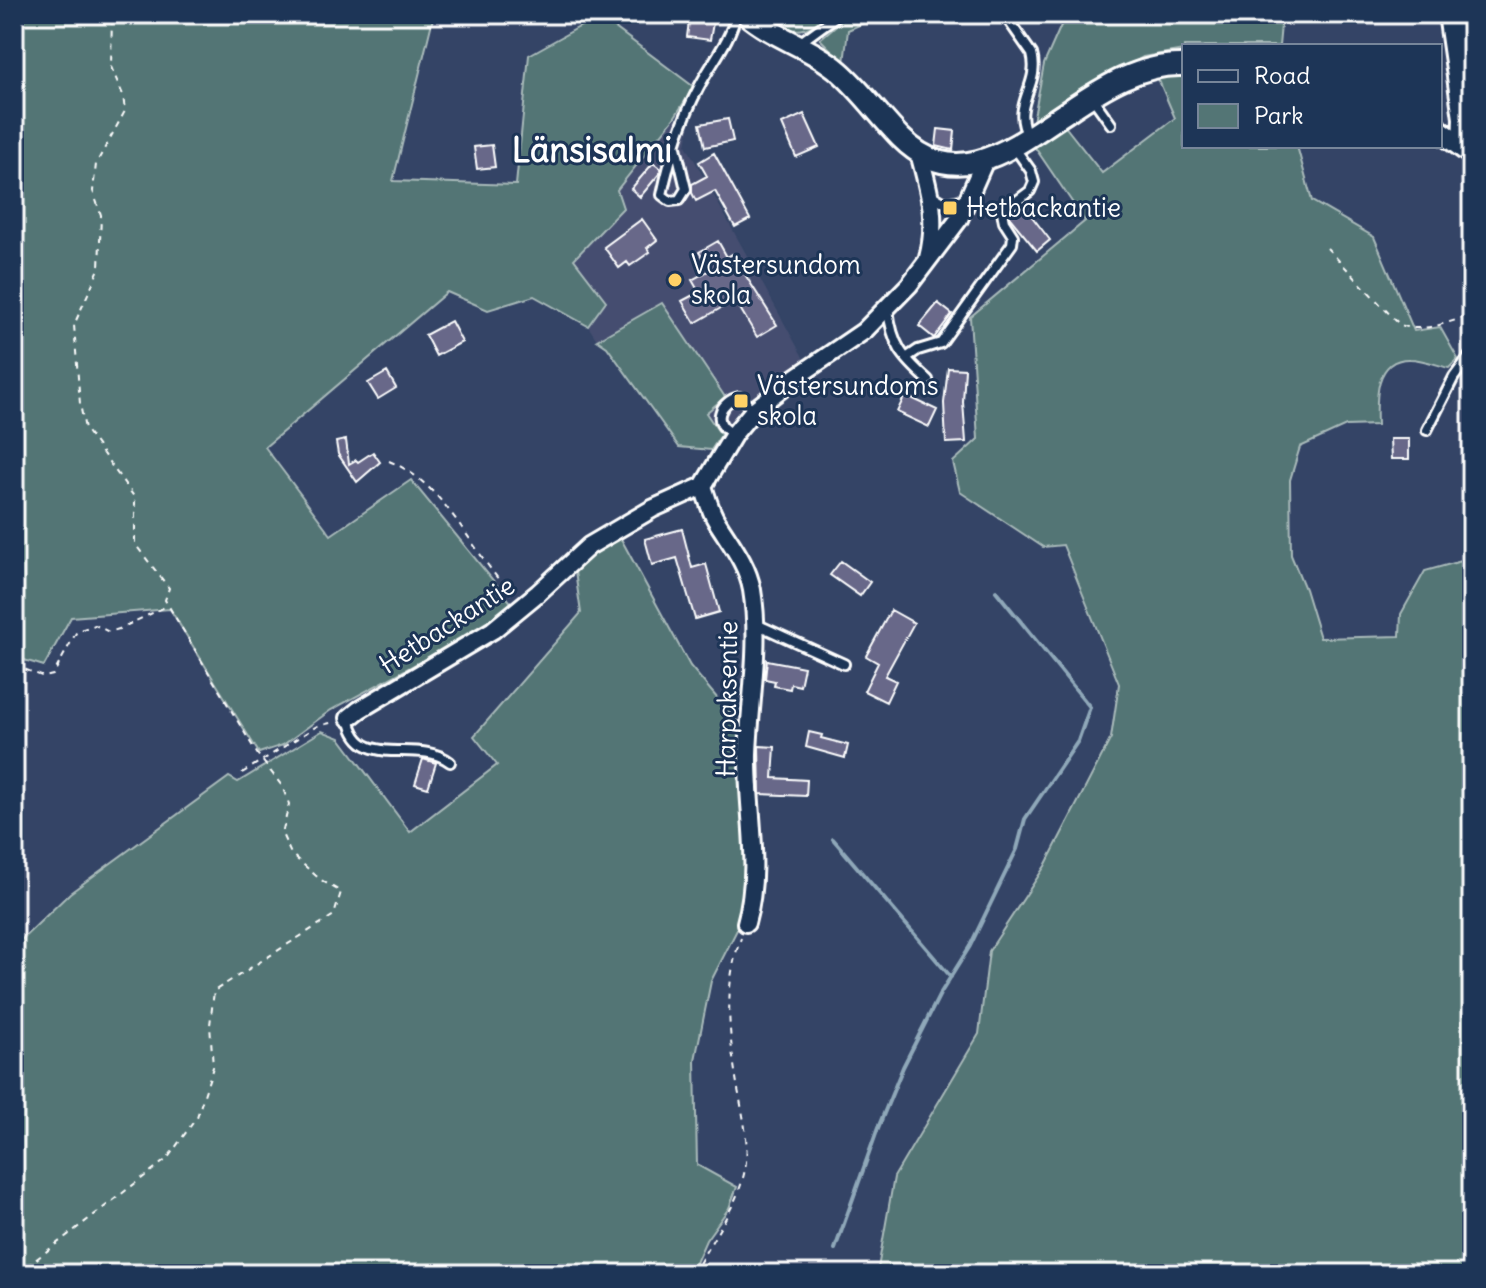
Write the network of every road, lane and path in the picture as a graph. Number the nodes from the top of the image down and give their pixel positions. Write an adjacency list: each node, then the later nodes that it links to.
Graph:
1 (112, 14): 31 (path)
2 (736, 14): 13 (lane)
3 (746, 14): 7 (street)
4 (839, 14): 7 (lane)
5 (1004, 14): 12 (lane)
6 (1449, 14): 14 (street)
7 (798, 45): 15 (street)
8 (1182, 65): 9 (street)
9 (1090, 96): 10 (lane); 12 (street)
10 (1111, 124)
11 (1442, 132): 14 (street)
12 (1021, 142): 16 (street); 24 (lane)
13 (675, 143): 13 (lane)
14 (1468, 151)
15 (919, 153): 16 (street); 17 (street)
16 (985, 160): 18 (street)
17 (930, 193): 18 (lane); 20 (street)
18 (968, 198): 20 (street)
19 (1327, 248): 22 (path)
20 (926, 263): 21 (street)
21 (888, 309): 24 (lane); 26 (street)
22 (1472, 315)
23 (1472, 353): 27 (lane)
24 (906, 358): 25 (lane)
25 (928, 380)
26 (754, 410): 28 (street); 28 (lane)
27 (1427, 430)
28 (734, 434): 30 (street)
29 (389, 461): 32 (path)
30 (703, 486): 32 (street, Hetbackantie); 33 (street, Harpaksentie)
31 (168, 605): 35 (path); 37 (path)
32 (522, 606): 36 (street, Hetbackantie)
33 (755, 624): 34 (lane); 40 (street, Harpaksentie)
34 (844, 664)
35 (14, 665)
36 (349, 718): 37 (path); 38 (lane)
37 (263, 760): 39 (path); 41 (path)
38 (450, 762)
39 (242, 773)
40 (746, 923): 42 (path)
41 (17, 1274)
42 (694, 1274)

